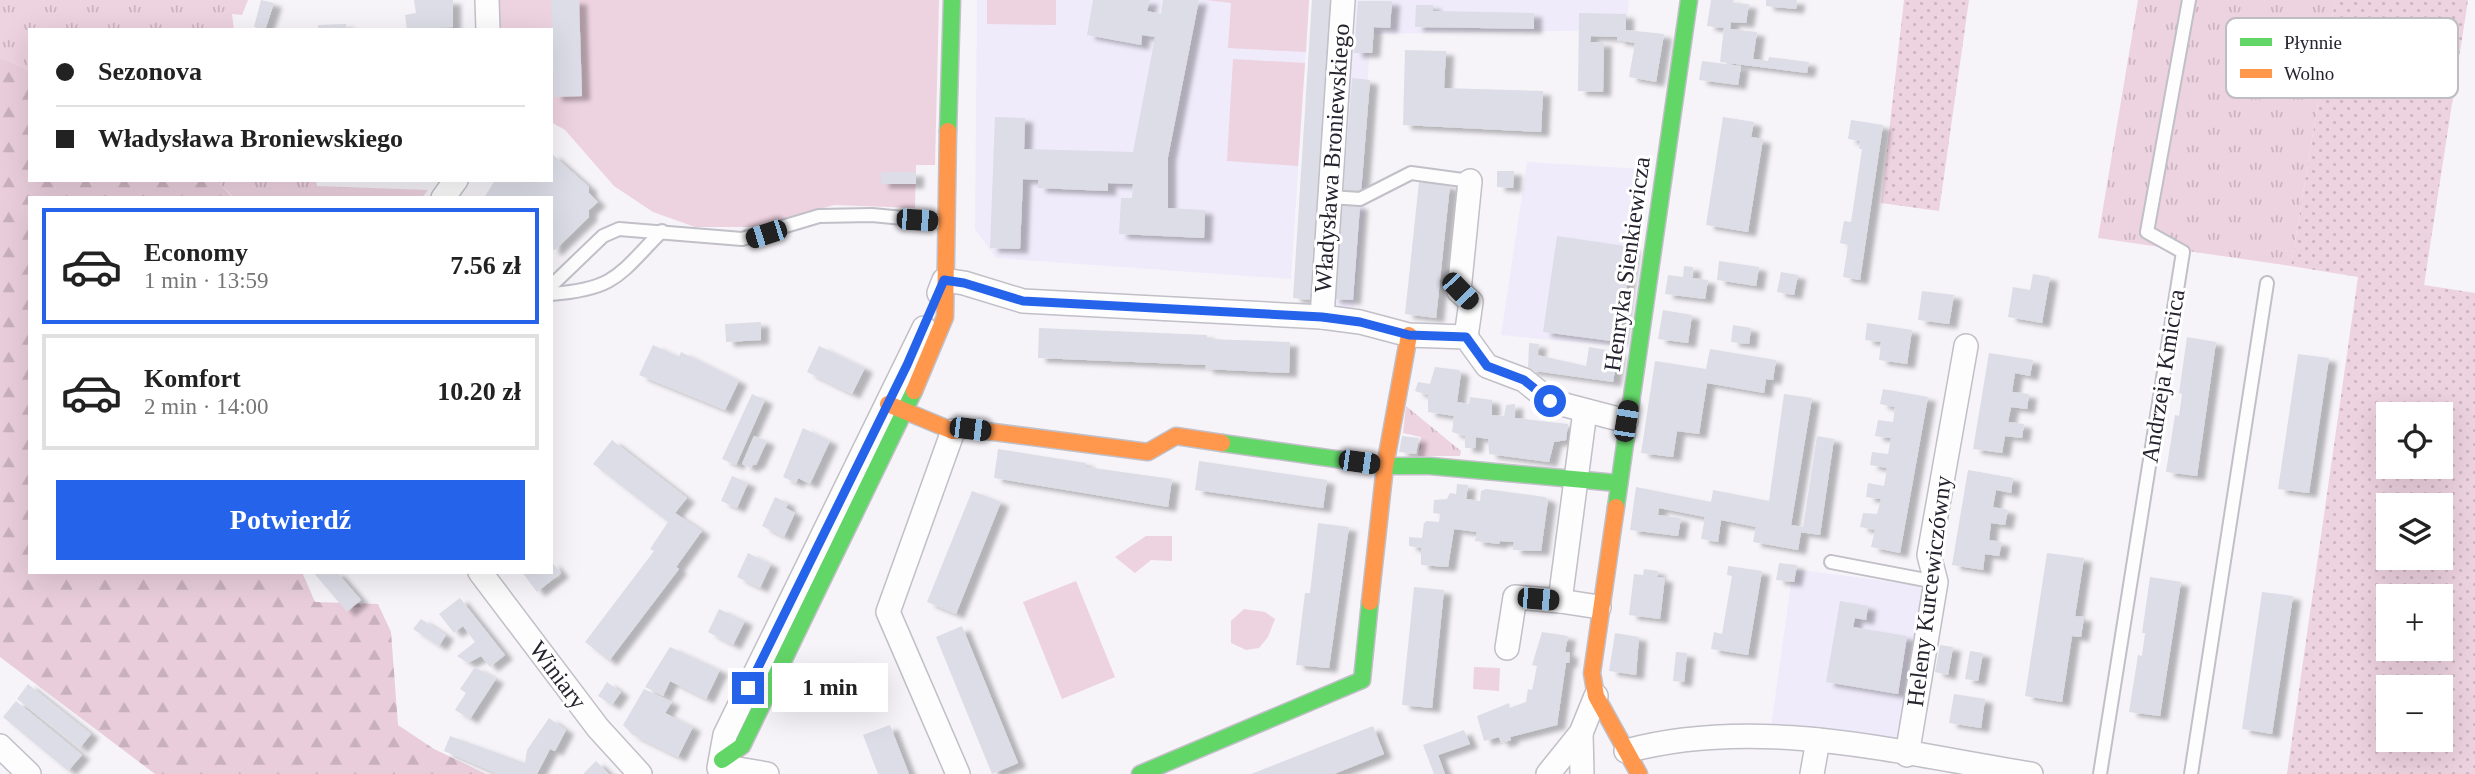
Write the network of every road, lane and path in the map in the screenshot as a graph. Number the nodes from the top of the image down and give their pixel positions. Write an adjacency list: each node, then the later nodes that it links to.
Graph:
1 (487, 0): 6 (street)
2 (952, 0): 9 (street)
3 (1343, 0): 8 (street, Władysława Broniewskiego)
4 (1689, 0): 21 (street, Henryka Sienkiewicza)
5 (2189, 0): 50 (lane, Andrzeja Kmicica)
6 (488, 28)
7 (1469, 181): 8 (lane); 17 (street)
8 (1330, 197): 15 (street, Władysława Broniewskiego)
9 (945, 222): 10 (lane); 11 (street)
10 (662, 231): 13 (lane); 14 (lane)
11 (944, 280): 15 (street); 19 (street)
12 (2267, 283): 51 (lane)
13 (553, 284)
14 (553, 294)
15 (1322, 317): 16 (street)
16 (1409, 335): 17 (street); 23 (street)
17 (1466, 337): 20 (street)
18 (1966, 346): 28 (street, Heleny Kurcewiczówny)
19 (896, 408): 22 (street); 39 (street)
20 (1585, 411): 21 (street); 24 (street)
21 (1626, 421): 25 (street, Henryka Sienkiewicza)
22 (953, 431): 23 (street); 43 (street)
23 (1385, 466): 24 (street); 38 (street)
24 (1576, 480): 25 (street); 29 (street)
25 (1617, 483): 30 (street, Henryka Sienkiewicza)
26 (1831, 562): 28 (lane)
27 (482, 574): 41 (street, Winiary)
28 (1936, 583): 37 (street, Heleny Kurcewiczówny)
29 (1560, 601): 30 (street); 31 (street)
30 (1599, 607): 32 (street, Henryka Sienkiewicza)
31 (1507, 648)
32 (1596, 696): 33 (street); 36 (street, Henryka Sienkiewicza)
33 (1581, 733): 45 (street); 46 (street)
34 (1818, 740): 36 (street); 37 (street); 48 (street)
35 (0, 746): 40 (street)
36 (1626, 751): 47 (street, Henryka Sienkiewicza)
37 (1907, 755): 49 (street)
38 (1186, 765): 44 (street)
39 (719, 767): 42 (street)
40 (29, 774)
41 (640, 774)
42 (766, 774)
43 (958, 774)
44 (1140, 774)
45 (1548, 774)
46 (1582, 774)
47 (1639, 774)
48 (1812, 774)
49 (2031, 774)
50 (2100, 774)
51 (2191, 774)

